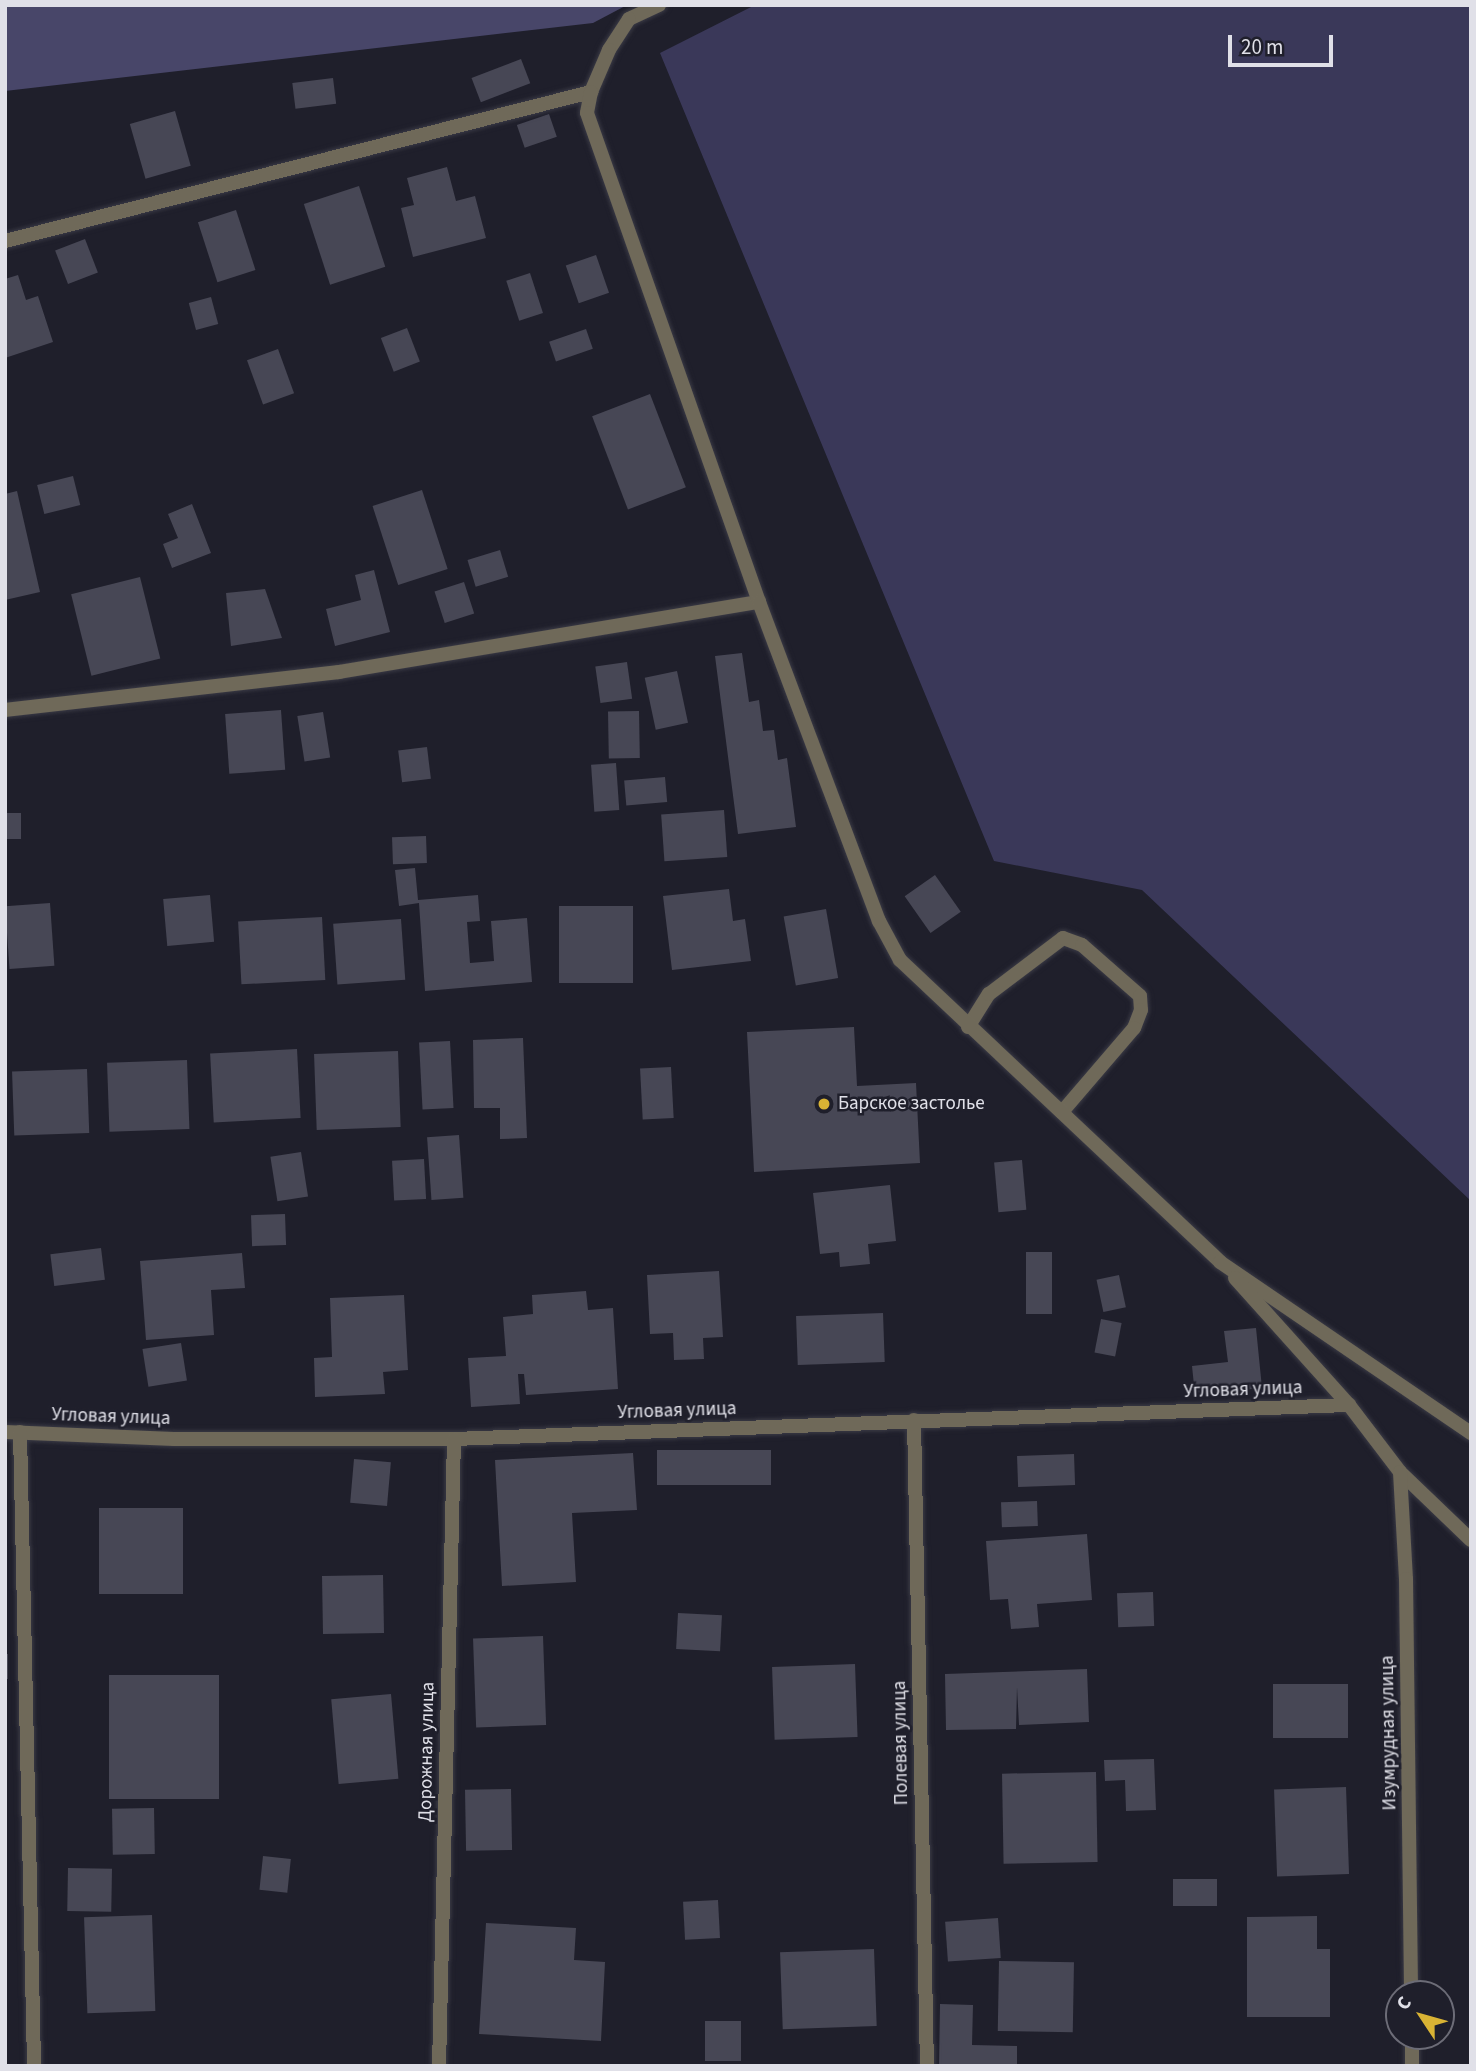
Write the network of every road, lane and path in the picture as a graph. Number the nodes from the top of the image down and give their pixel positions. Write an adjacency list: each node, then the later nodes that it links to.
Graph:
1 (659, 5): 2 (street)
2 (591, 92): 3 (street); 4 (street)
3 (5, 241)
4 (759, 602): 5 (street); 6 (street)
5 (5, 710)
6 (968, 1027): 7 (street); 7 (street)
7 (1062, 1112): 8 (street)
8 (1220, 1262): 9 (street); 12 (street)
9 (1349, 1405): 10 (street, Угловая улица); 14 (street)
10 (914, 1420): 13 (street, Угловая улица); 19 (street, Полевая улица)
11 (13, 1432): 13 (street, Угловая улица); 17 (street)
12 (1471, 1433)
13 (454, 1439): 18 (street, Дорожная улица)
14 (1400, 1472): 15 (street); 16 (street, Изумрудная улица)
15 (1471, 1540)
16 (1411, 1980)
17 (34, 2066)
18 (439, 2066)
19 (927, 2066)

